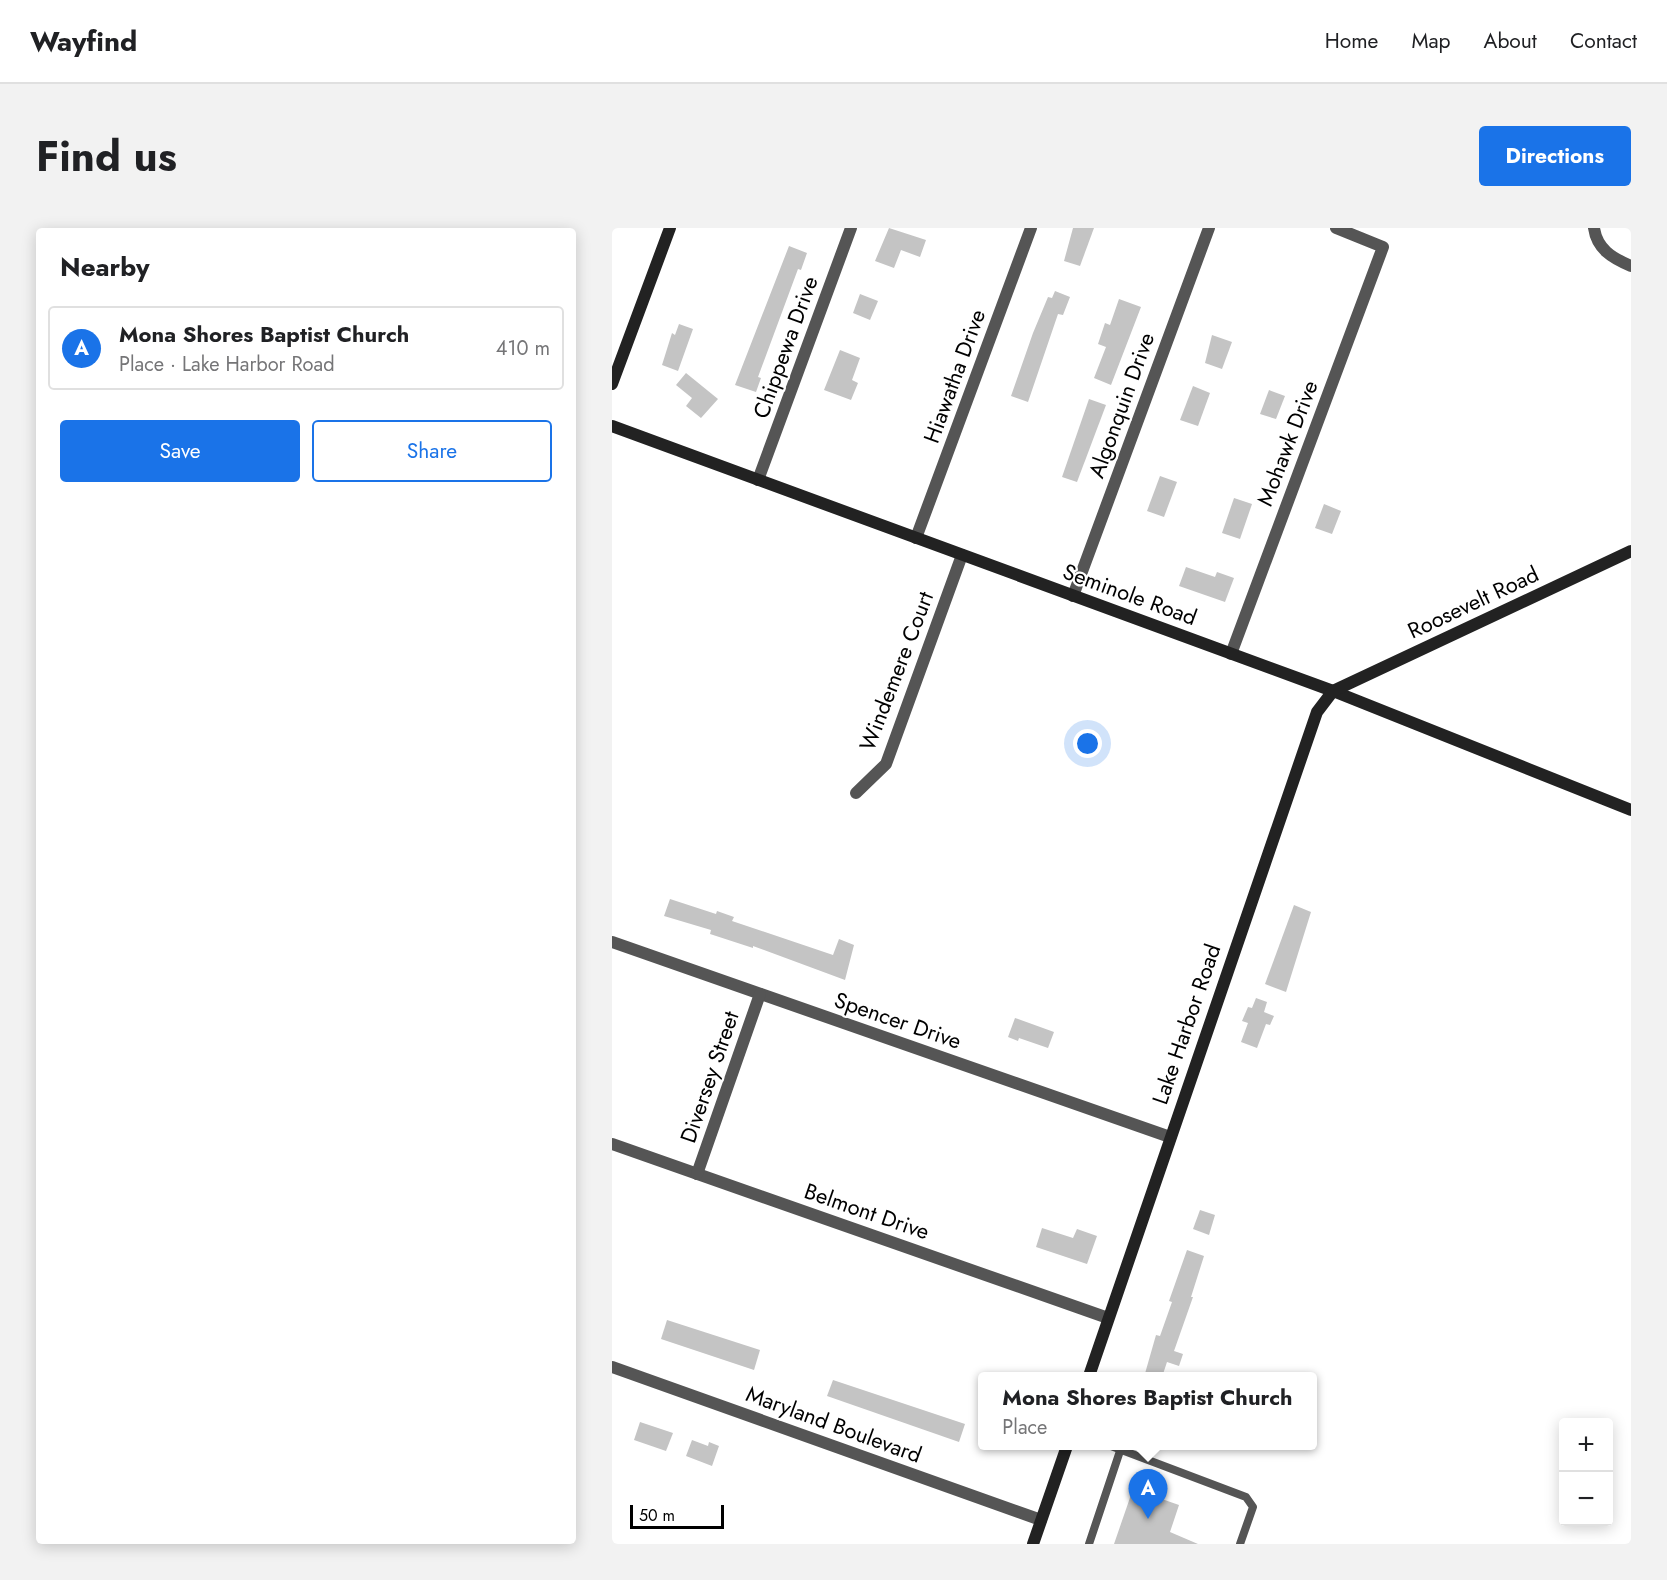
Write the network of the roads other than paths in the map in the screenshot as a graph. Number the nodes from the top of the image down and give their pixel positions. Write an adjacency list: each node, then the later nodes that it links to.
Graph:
1 (670, 228): 8 (street)
2 (851, 228): 10 (street, Chippewa Drive)
3 (1031, 228): 11 (street, Hiawatha Drive)
4 (1209, 228): 14 (street, Algonquin Drive)
5 (1335, 228): 15 (street, Mohawk Drive)
6 (1593, 228): 7 (street)
7 (1631, 266)
8 (612, 384)
9 (612, 426): 10 (street, Seminole Road)
10 (758, 480): 11 (street, Seminole Road)
11 (916, 538): 13 (street, Seminole Road)
12 (1631, 551): 16 (street, Roosevelt Road)
13 (962, 555): 14 (street, Seminole Road); 17 (street, Windemere Court)
14 (1073, 596): 15 (street, Seminole Road)
15 (1231, 654): 16 (street, Seminole Road)
16 (1333, 691): 18 (street, Seminole Road); 21 (street, Lake Harbor Road)
17 (855, 793)
18 (1631, 810)
19 (612, 942): 20 (street, Spencer Drive)
20 (760, 994): 21 (street, Spencer Drive); 23 (street, Diversey Street)
21 (1170, 1137): 24 (street, Lake Harbor Road)
22 (612, 1144): 23 (street, Belmont Drive)
23 (698, 1174): 24 (street, Belmont Drive)
24 (1108, 1318): 26 (street, Lake Harbor Road)
25 (612, 1367): 29 (street, Maryland Boulevard)
26 (1091, 1372)
27 (1066, 1450): 29 (street)
28 (1120, 1450): 31 (lane); 32 (lane)
29 (1041, 1520): 30 (street)
30 (1033, 1544)
31 (1089, 1544)
32 (1240, 1544)

